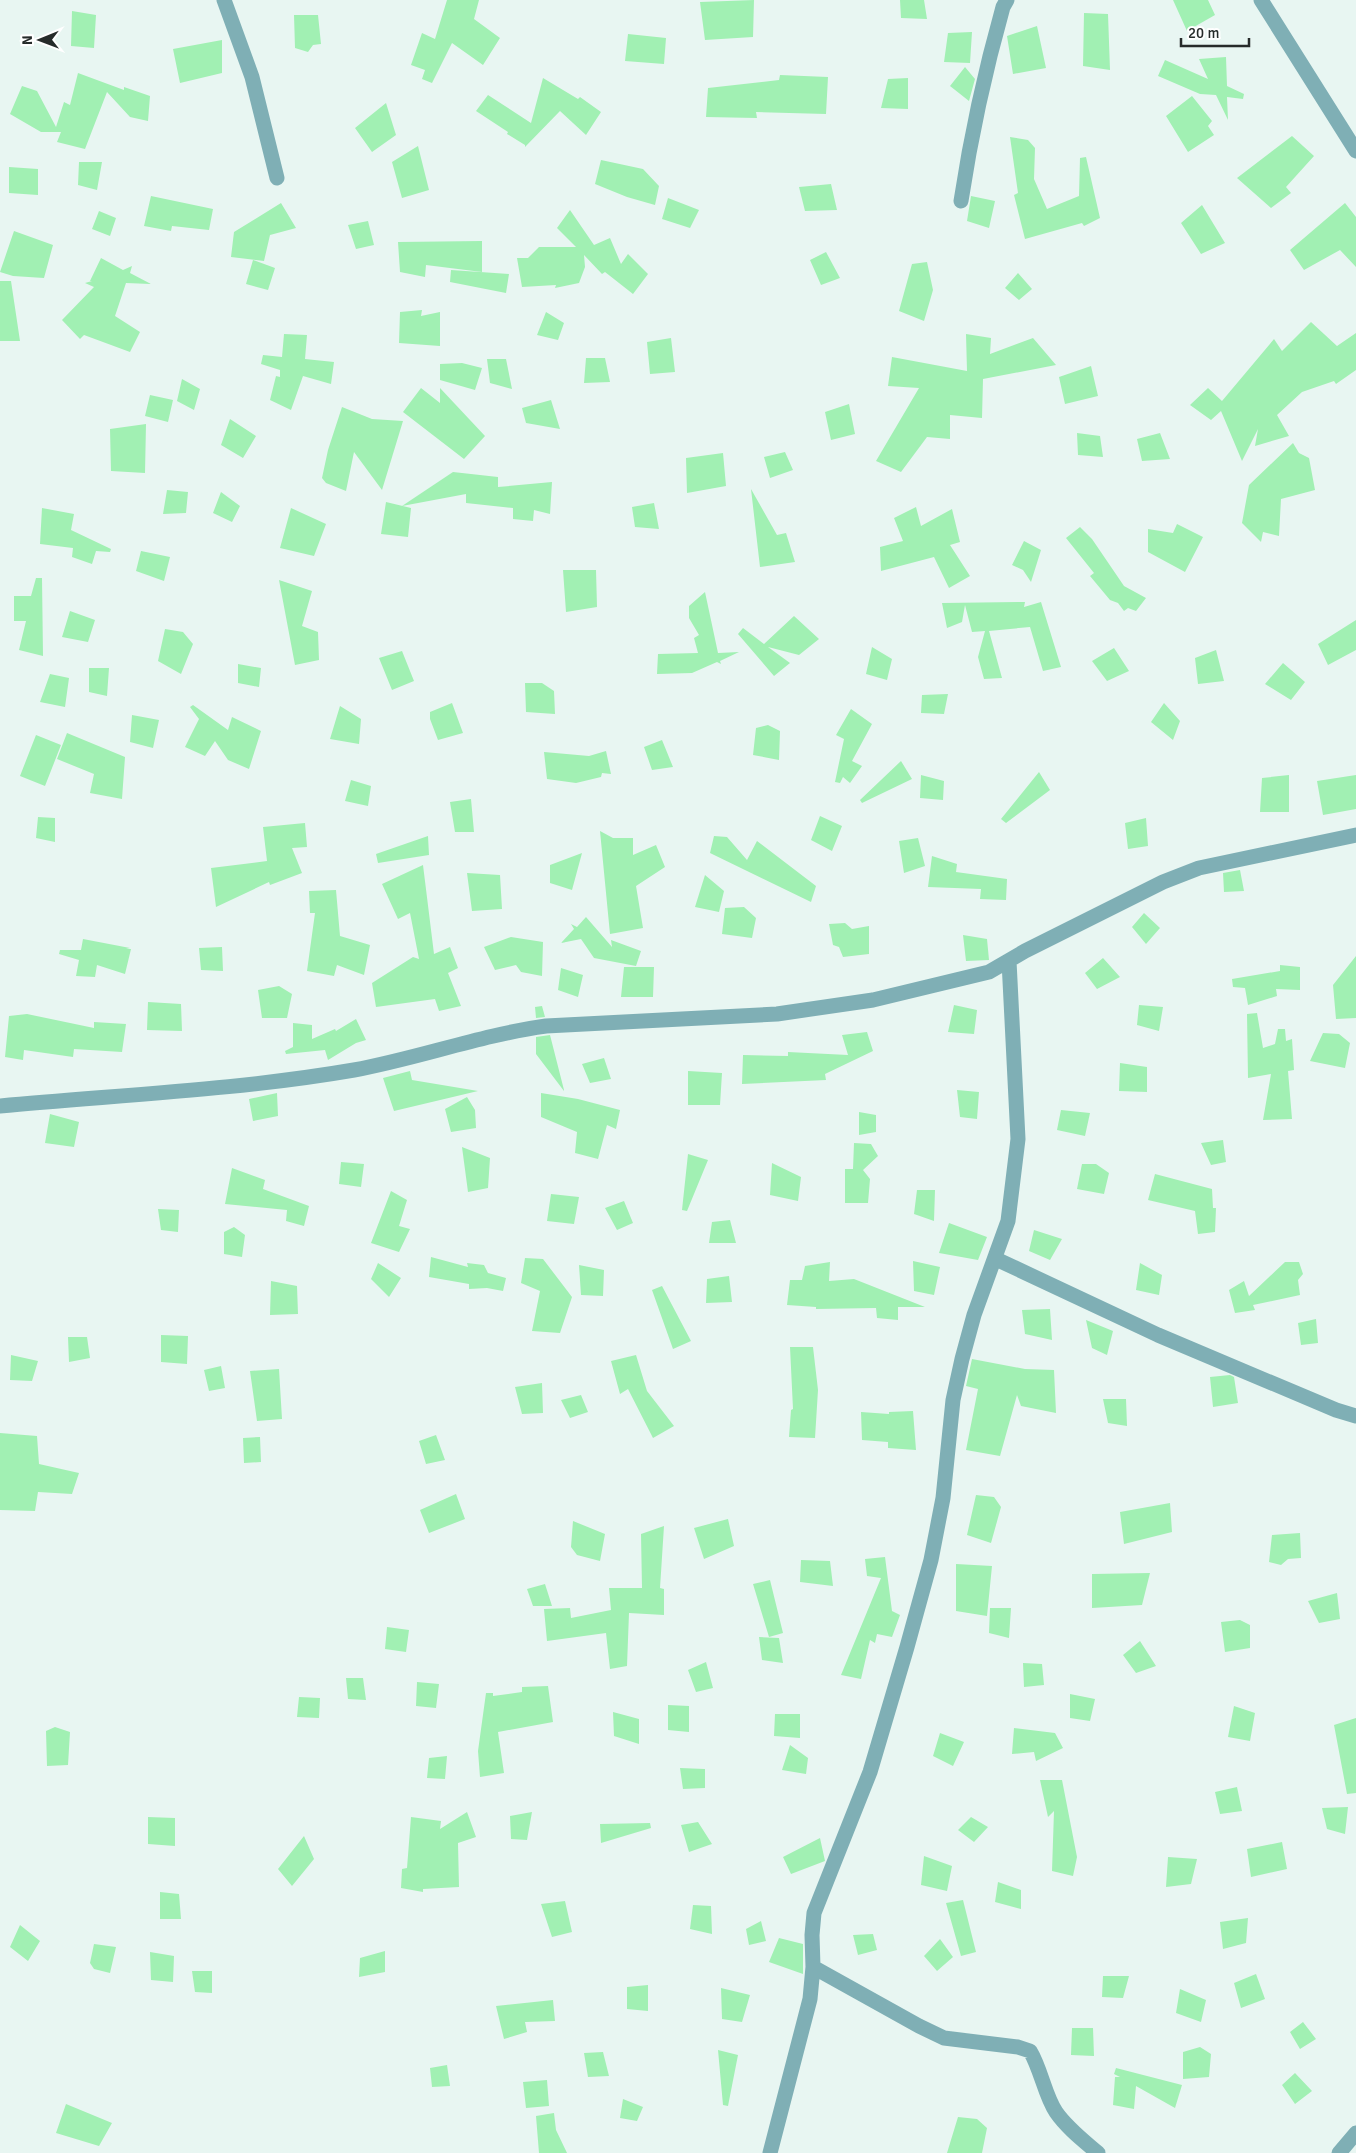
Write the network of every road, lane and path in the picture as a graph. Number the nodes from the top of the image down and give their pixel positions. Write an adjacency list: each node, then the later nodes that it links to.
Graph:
1 (224, 0): 5 (street)
2 (1007, 0): 6 (street)
3 (1261, 0): 4 (street)
4 (1356, 151)
5 (277, 178)
6 (961, 201)
7 (1356, 835): 8 (street)
8 (1009, 961): 9 (street); 10 (street)
9 (0, 1106)
10 (996, 1259): 11 (street); 12 (street)
11 (1356, 1416)
12 (813, 1967): 14 (street); 15 (street)
13 (1356, 2133): 16 (street)
14 (770, 2153)
15 (1098, 2153)
16 (1339, 2153)

